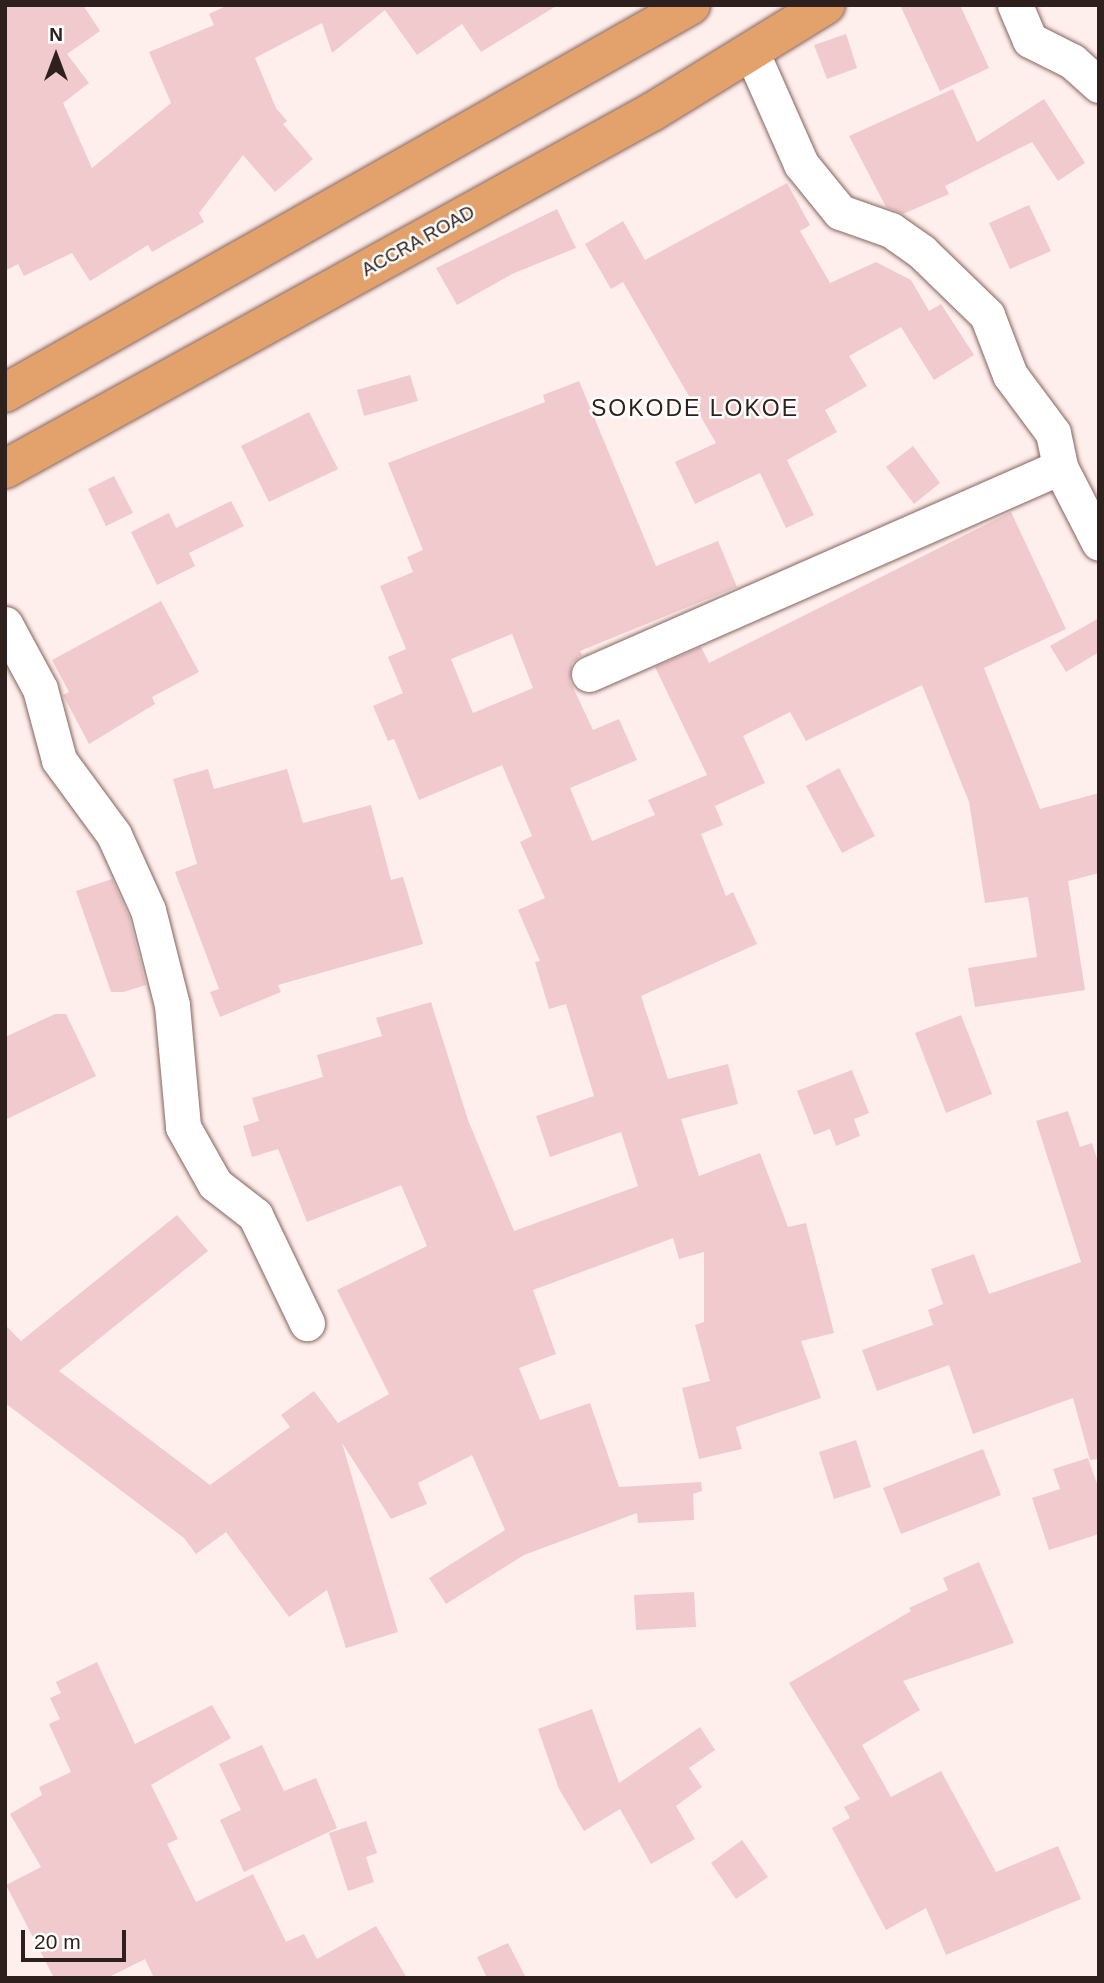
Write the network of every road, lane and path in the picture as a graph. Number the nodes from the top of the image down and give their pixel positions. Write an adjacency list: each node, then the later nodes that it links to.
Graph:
1 (691, 5): 6 (main road)
2 (826, 5): 4 (main road, ACCRA ROAD)
3 (1015, 5): 5 (street)
4 (751, 51): 7 (street); 8 (main road, ACCRA ROAD)
5 (1099, 85)
6 (5, 393)
7 (1060, 467): 9 (street); 11 (street)
8 (5, 469)
9 (1099, 543)
10 (5, 624): 12 (street)
11 (589, 674)
12 (307, 1323)

